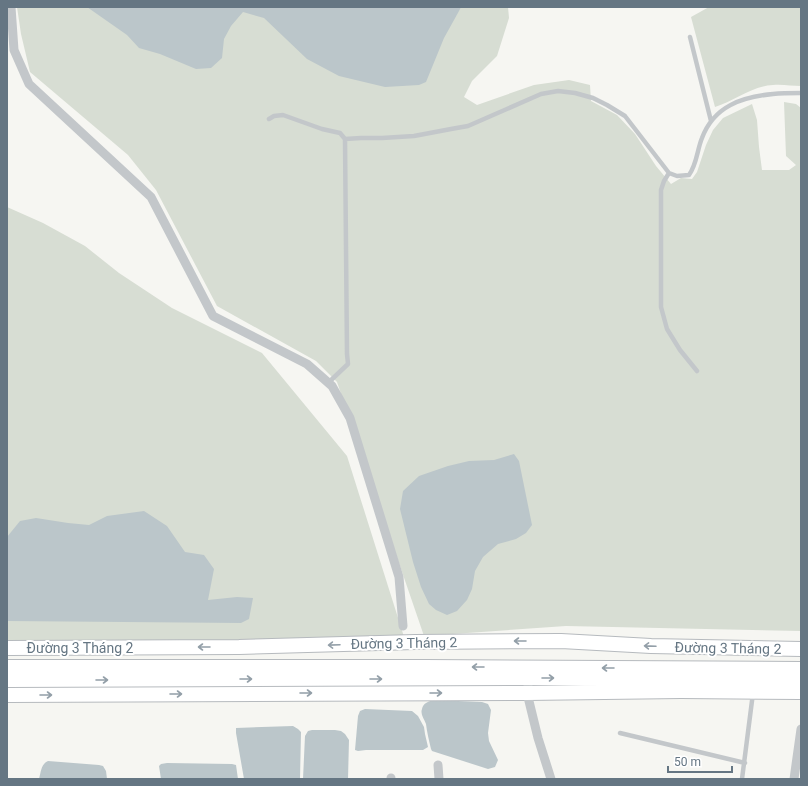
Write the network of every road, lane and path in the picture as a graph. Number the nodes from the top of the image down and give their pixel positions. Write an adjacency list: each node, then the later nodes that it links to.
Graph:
1 (11, 7): 9 (street)
2 (690, 37): 5 (lane)
3 (801, 93): 5 (lane)
4 (269, 119): 6 (lane)
5 (711, 121): 7 (lane)
6 (345, 139): 7 (lane); 9 (lane)
7 (669, 173): 8 (lane)
8 (698, 371)
9 (328, 383): 10 (street)
10 (403, 626)
11 (7, 648): 12 (main road, Đường 3 Tháng 2, one-way to 11)
12 (801, 649)
13 (7, 667): 14 (main road, Đường 3 Tháng 2, one-way to 13)
14 (801, 669)
15 (529, 678): 16 (main road, one-way to 16); 17 (main road, one-way to 15); 20 (street)
16 (801, 679)
17 (7, 680)
18 (754, 692): 19 (main road); 20 (main road); 24 (lane)
19 (801, 692)
20 (527, 693): 21 (main road, one-way to 20); 27 (street)
21 (7, 695)
22 (801, 728): 29 (street)
23 (620, 733): 24 (lane)
24 (745, 763): 28 (lane)
25 (438, 765): 26 (street)
26 (439, 779)
27 (551, 779)
28 (742, 779)
29 (794, 779)

